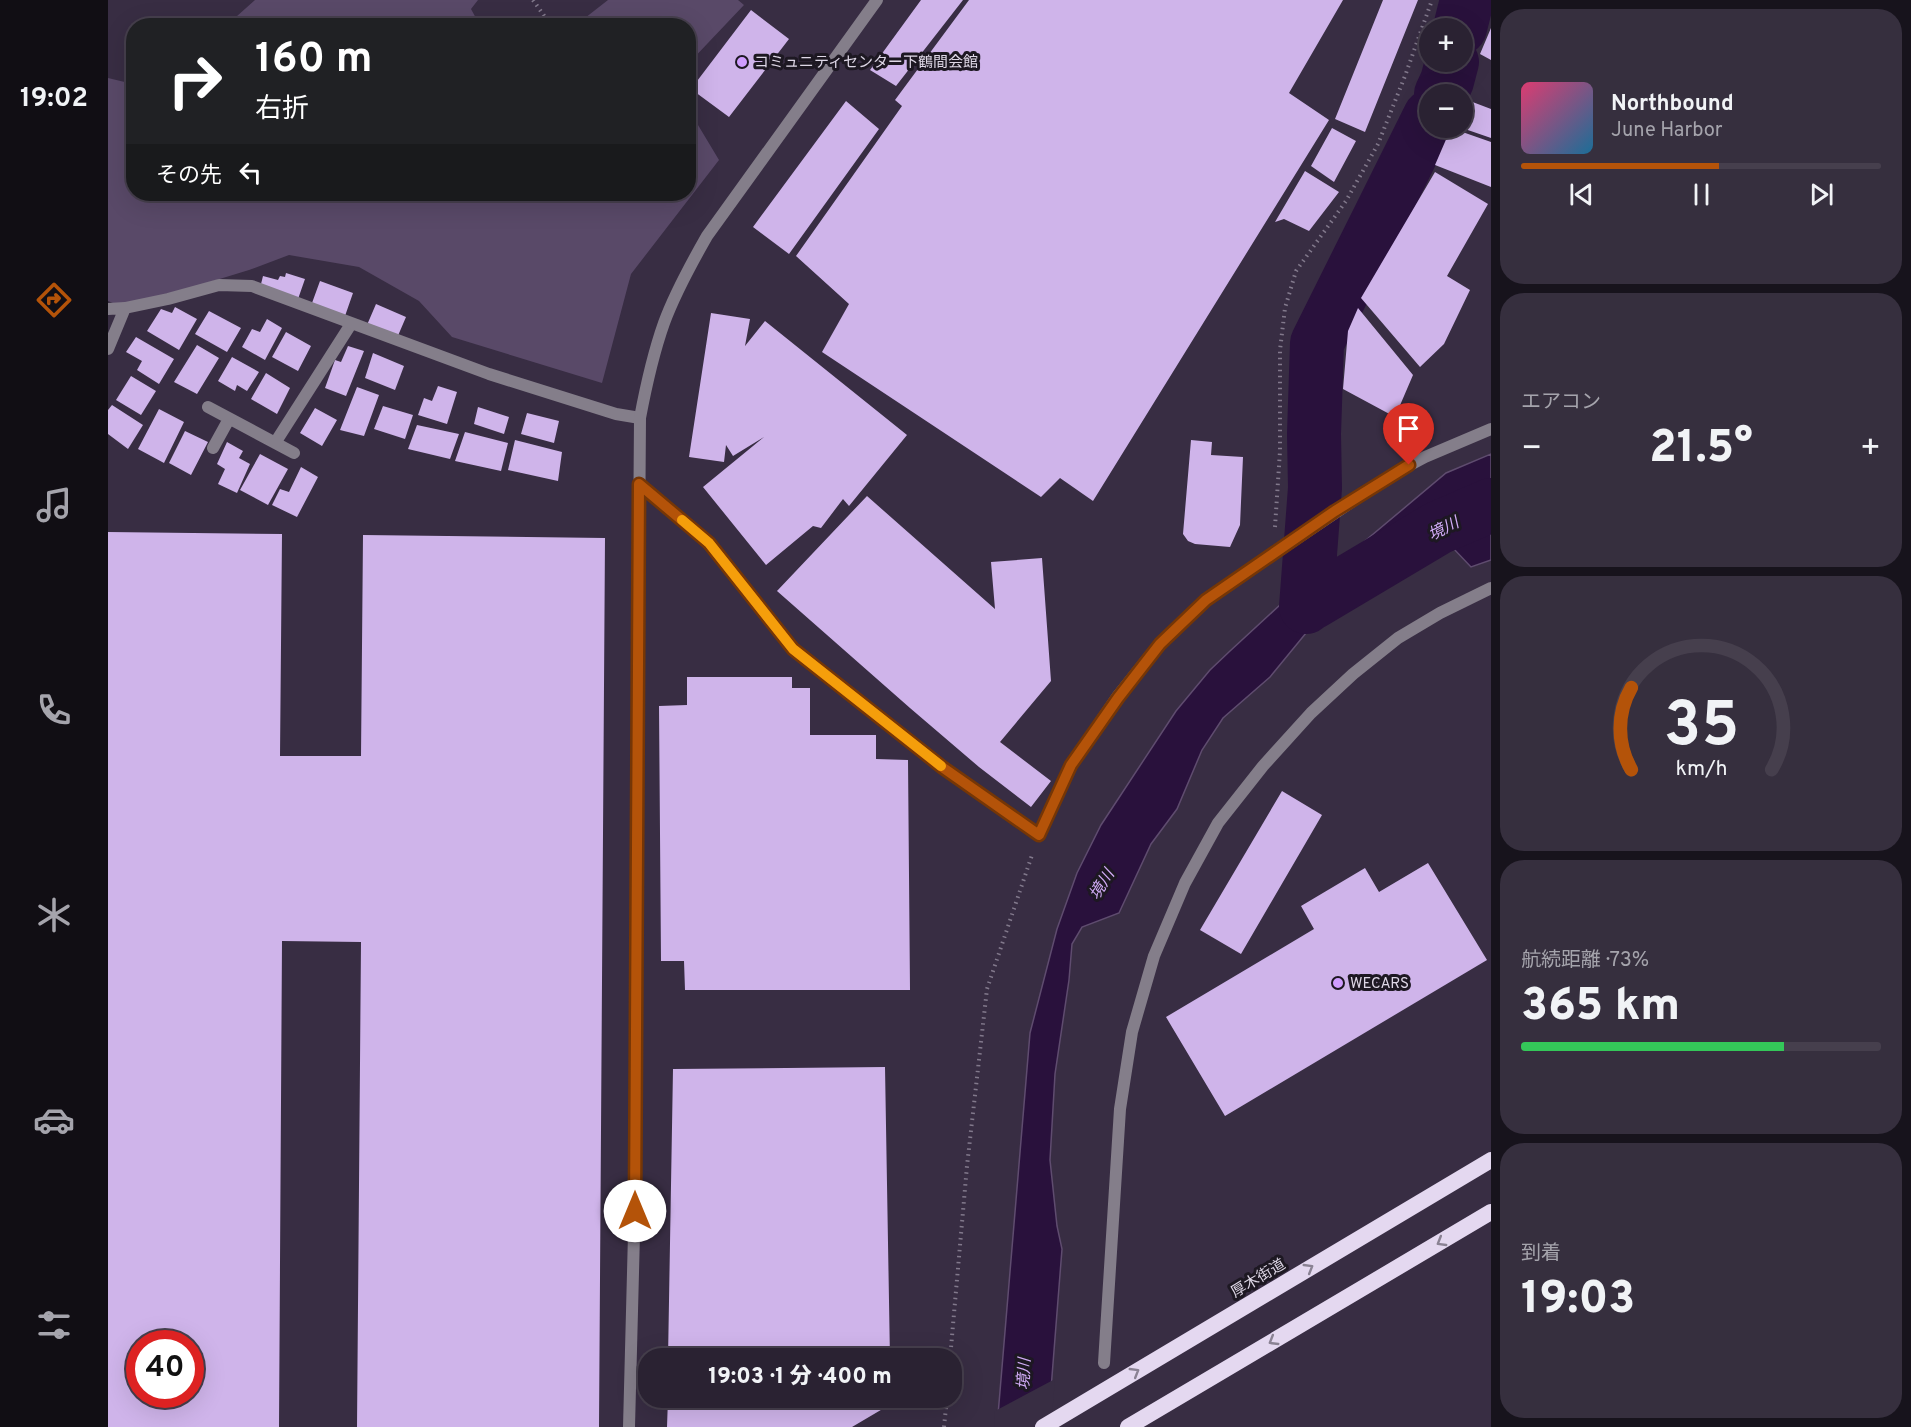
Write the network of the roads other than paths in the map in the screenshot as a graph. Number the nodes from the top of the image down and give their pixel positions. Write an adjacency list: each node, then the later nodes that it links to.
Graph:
1 (877, 0): 8 (street)
2 (125, 308): 3 (street); 4 (street); 5 (street)
3 (108, 309)
4 (351, 324): 8 (street); 10 (street)
5 (108, 349)
6 (207, 407): 7 (street)
7 (229, 418): 10 (street); 11 (street)
8 (640, 418): 13 (street)
9 (1491, 429): 13 (street)
10 (275, 443): 12 (street)
11 (213, 448)
12 (294, 453)
13 (639, 484): 18 (street)
14 (1491, 588): 17 (street)
15 (1491, 1160): 19 (highway, 厚木街道, one-way to 15)
16 (1491, 1212): 20 (highway, one-way to 20)
17 (1104, 1363)
18 (629, 1427)
19 (1043, 1427)
20 (1128, 1427)

